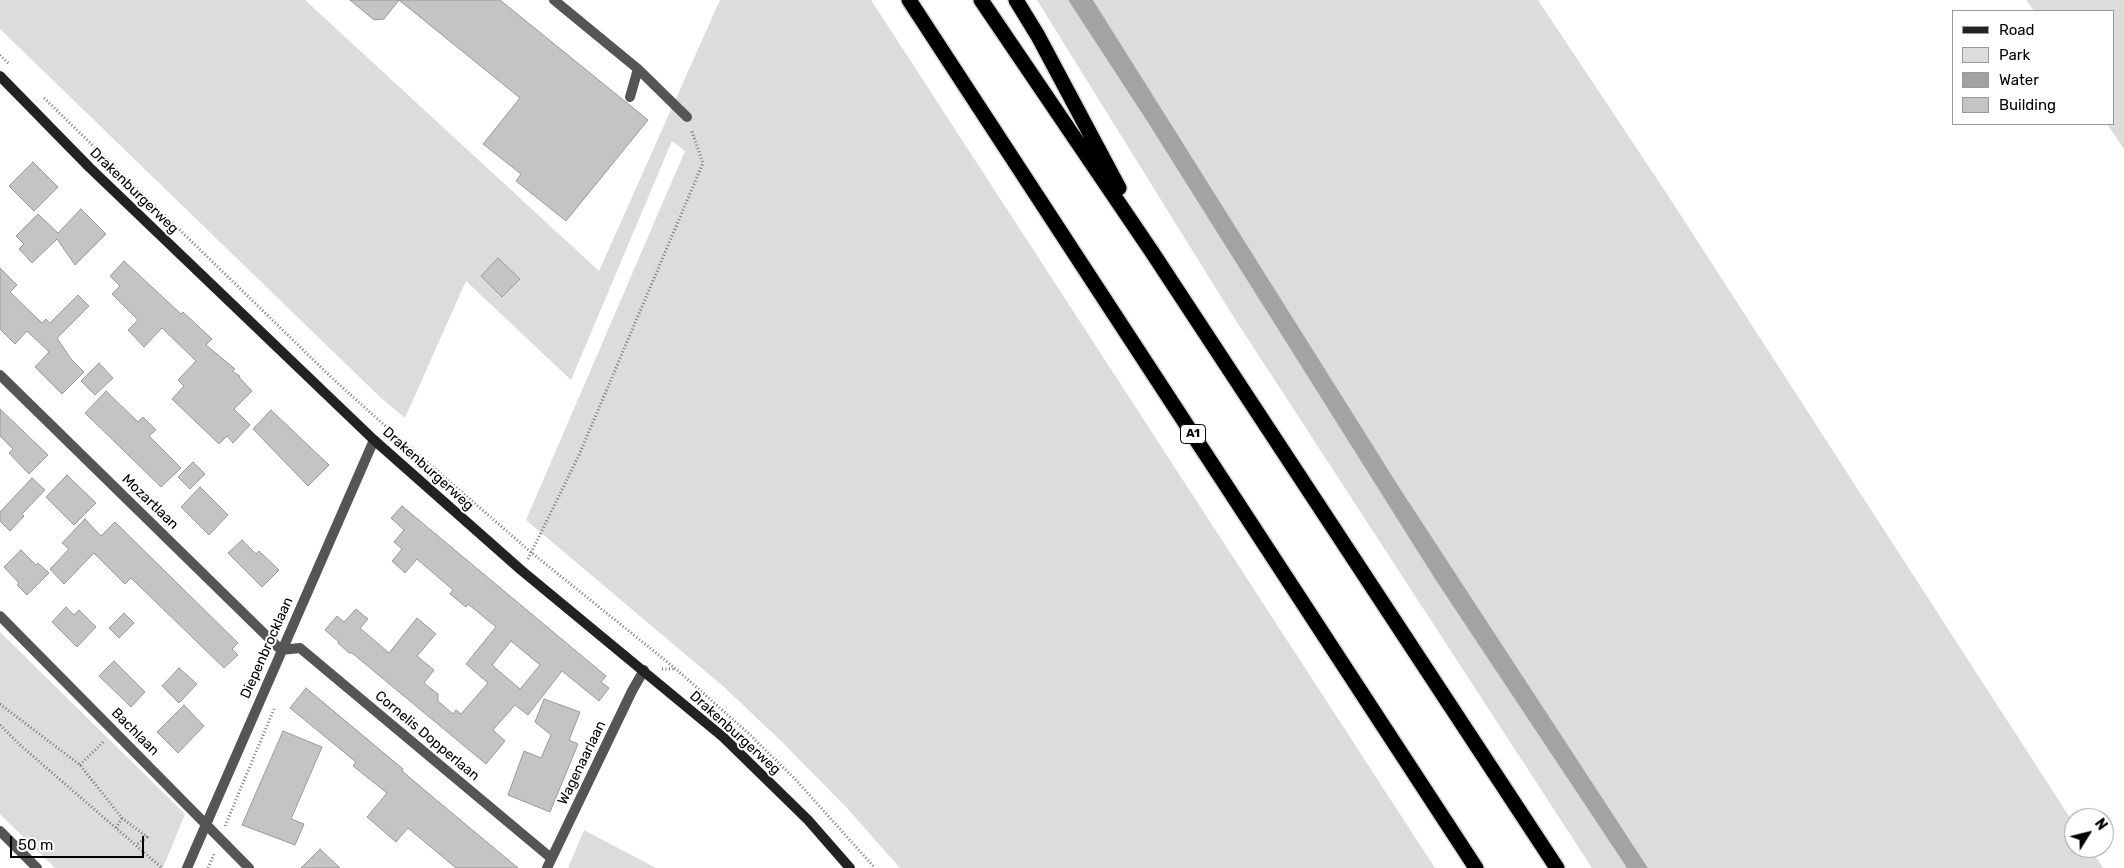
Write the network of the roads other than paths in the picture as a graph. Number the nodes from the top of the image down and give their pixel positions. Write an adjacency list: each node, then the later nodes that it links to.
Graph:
1 (554, 0): 5 (street)
2 (909, 0): 23 (highway, A1)
3 (981, 0): 9 (highway)
4 (1016, 0): 9 (highway)
5 (638, 68): 7 (street); 8 (street)
6 (0, 76): 11 (main road, Drakenburgerweg)
7 (630, 97)
8 (687, 117)
9 (1152, 252): 24 (highway)
10 (0, 374): 13 (street, Mozartlaan)
11 (374, 440): 13 (street, Diepenbrocklaan); 14 (main road, Drakenburgerweg)
12 (0, 616): 15 (street, Bachlaan)
13 (281, 650): 15 (street, Diepenbrocklaan); 17 (street, Cornelis Dopperlaan)
14 (644, 670): 17 (street, Wagenaarlaan); 22 (main road, Drakenburgerweg)
15 (206, 823): 19 (street, Diepenbrocklaan); 20 (street, Bachlaan)
16 (0, 831): 18 (street)
17 (552, 858): 21 (street, Wagenaarlaan)
18 (37, 868)
19 (187, 868)
20 (250, 868)
21 (547, 868)
22 (850, 868)
23 (1476, 868)
24 (1557, 868)

